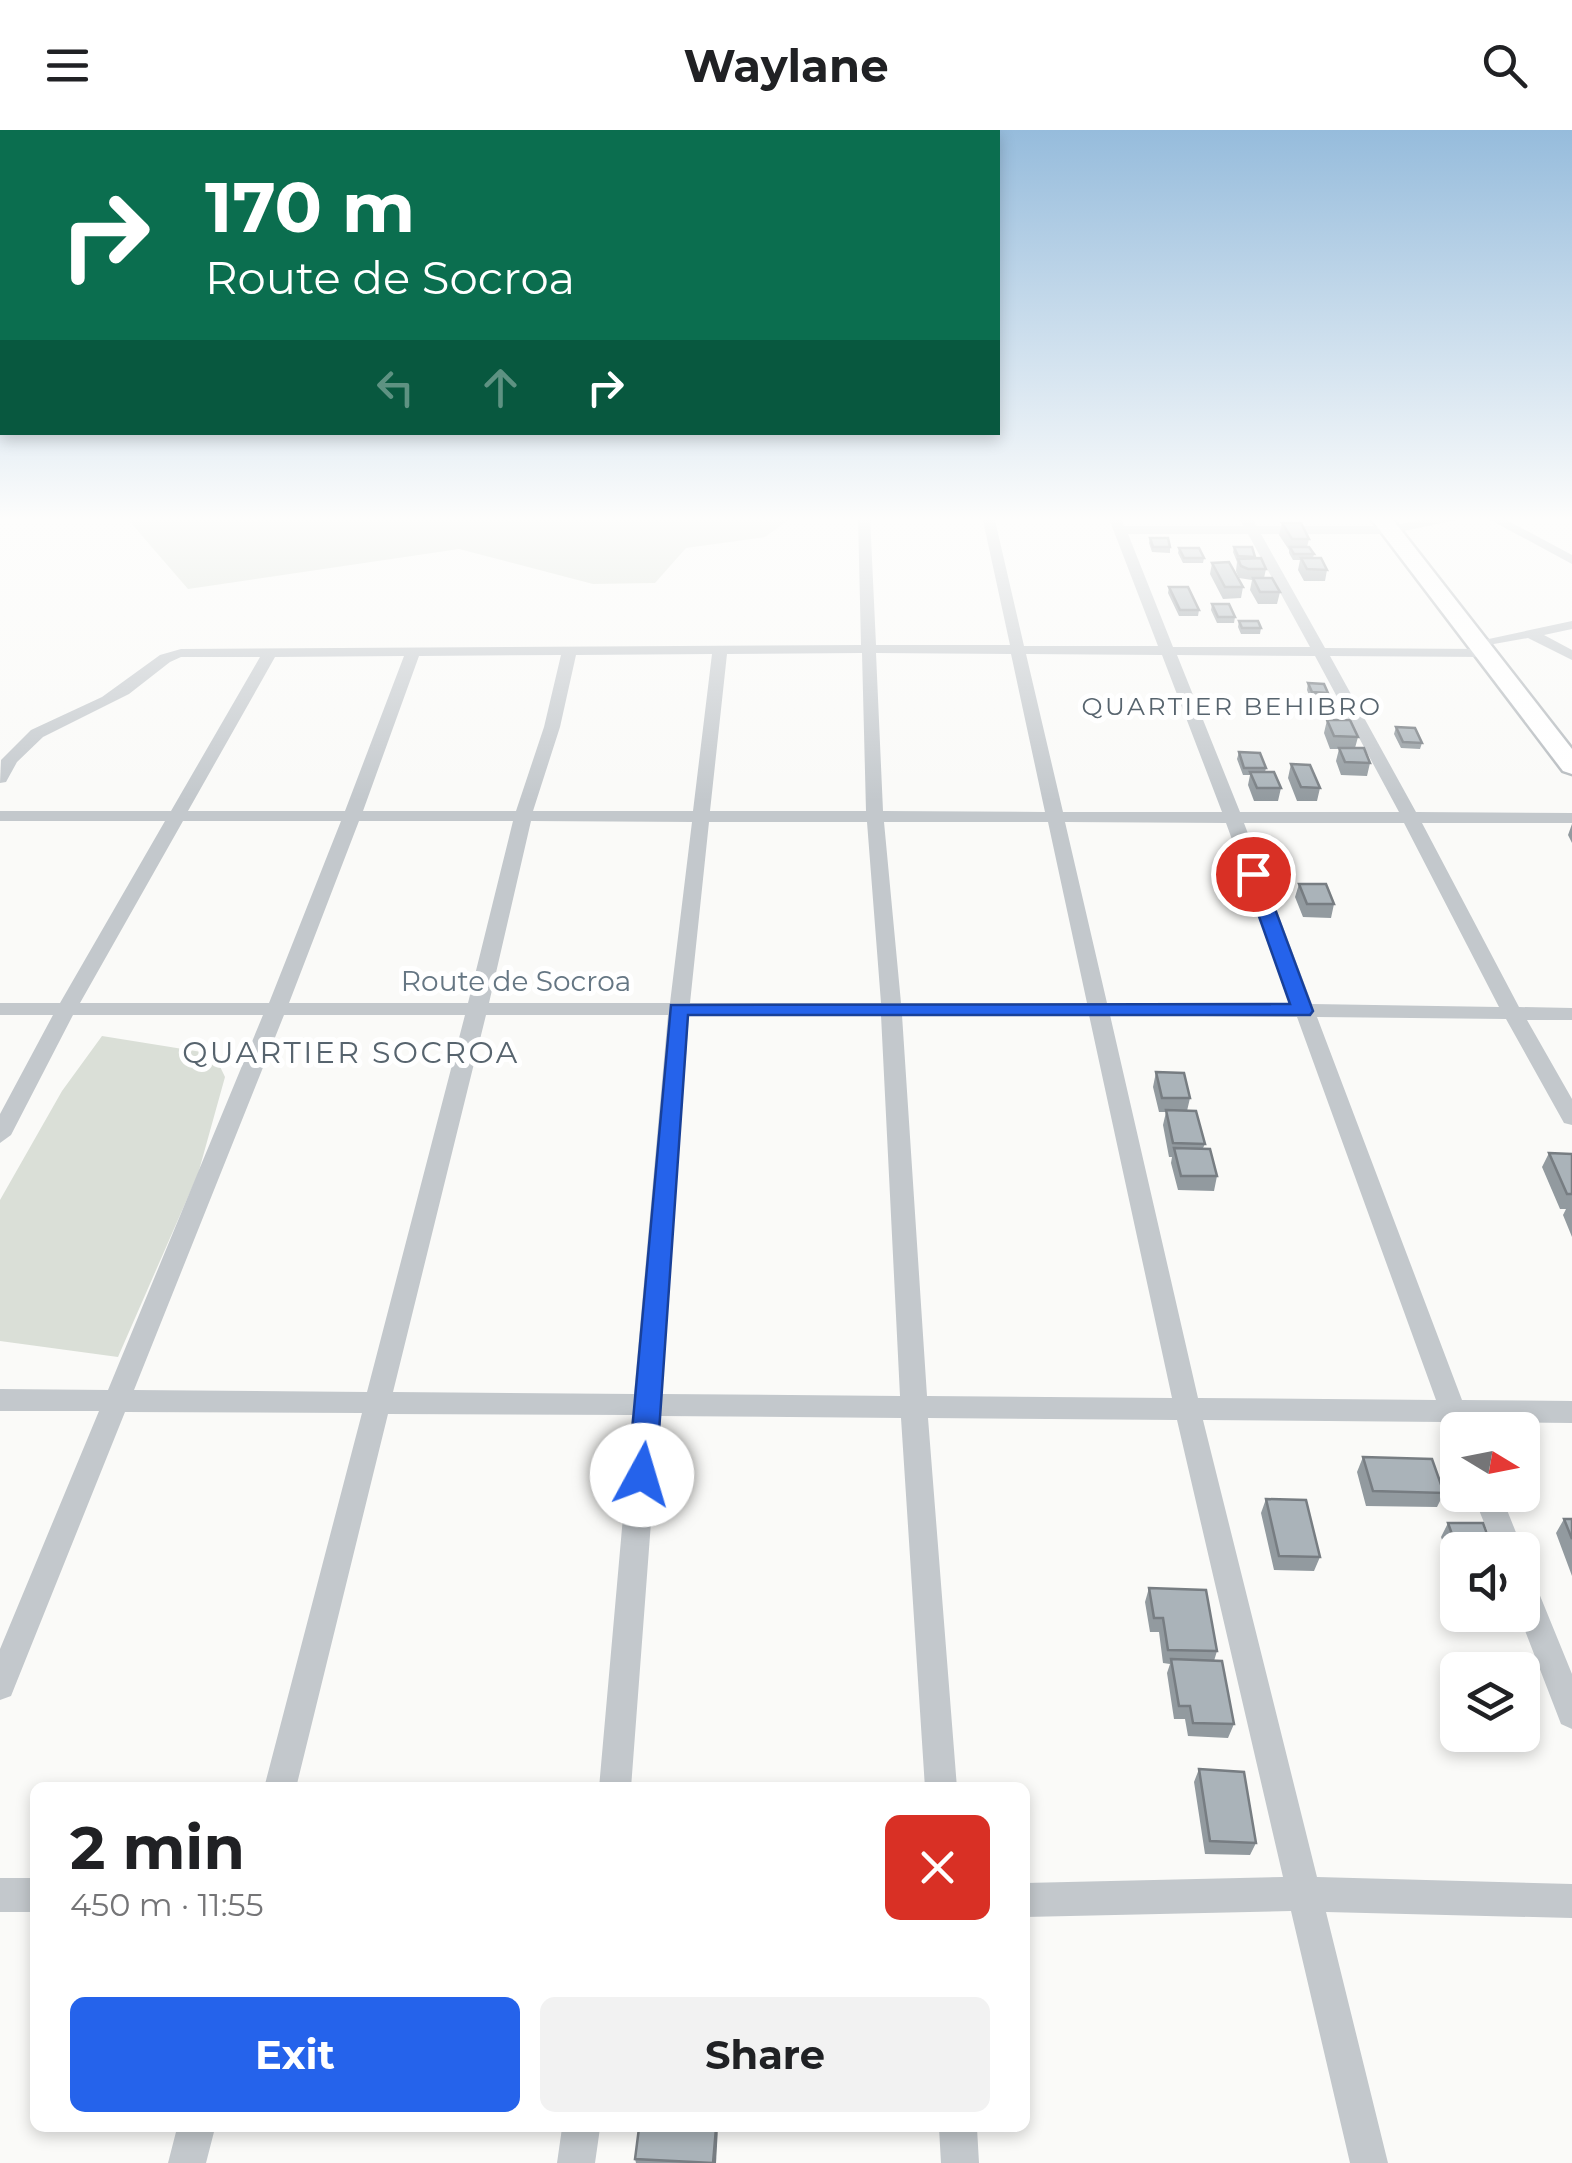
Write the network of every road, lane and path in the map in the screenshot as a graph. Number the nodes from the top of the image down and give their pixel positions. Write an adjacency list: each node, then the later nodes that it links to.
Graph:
1 (869, 611): 10 (street)
2 (1010, 611): 13 (street)
3 (1151, 611): 15 (street)
4 (1297, 611): 16 (street)
5 (1454, 611): 8 (main road)
6 (1572, 625): 7 (street)
7 (1532, 634): 8 (street); 17 (street)
8 (1480, 648): 16 (street); 18 (main road)
9 (720, 649): 10 (street); 11 (street); 22 (street)
10 (871, 650): 13 (street); 25 (street)
11 (569, 651): 14 (street); 24 (street)
12 (270, 652): 14 (street); 19 (street); 20 (street)
13 (1020, 652): 15 (street); 27 (street)
14 (413, 653): 21 (street)
15 (1168, 653): 16 (street); 26 (street)
16 (1321, 654): 28 (street)
17 (1572, 656)
18 (1572, 766)
19 (0, 778)
20 (180, 814): 21 (street); 23 (street); 30 (street)
21 (354, 815): 24 (street); 31 (street)
22 (698, 815): 24 (street); 25 (street); 33 (street)
23 (0, 816)
24 (523, 816): 36 (street)
25 (875, 816): 27 (street); 34 (street)
26 (1233, 817): 27 (street); 28 (street); 37 (street)
27 (1055, 818): 35 (street)
28 (1412, 818): 29 (street); 38 (street)
29 (1572, 818)
30 (67, 1008): 31 (street, Route de Socroa); 32 (street, Route de Socroa); 41 (street)
31 (275, 1008): 36 (street, Route de Socroa); 43 (street)
32 (0, 1009)
33 (678, 1009): 34 (street, Route de Socroa); 36 (street, Route de Socroa); 45 (street)
34 (889, 1009): 35 (street, Route de Socroa); 46 (street)
35 (1097, 1009): 37 (street, Route de Socroa); 47 (street)
36 (479, 1010): 44 (street)
37 (1303, 1011): 38 (street, Route de Socroa); 48 (street)
38 (1512, 1014): 39 (street, Route de Socroa); 40 (street)
39 (1572, 1014)
40 (1572, 1118)
41 (0, 1135)
42 (0, 1400): 43 (street)
43 (118, 1402): 44 (street); 53 (street)
44 (375, 1404): 45 (street); 55 (street)
45 (649, 1404): 46 (street); 56 (street)
46 (914, 1408): 47 (street); 57 (street)
47 (1188, 1410): 51 (street); 58 (street)
48 (1453, 1412)
49 (1572, 1412): 50 (street)
50 (1540, 1414)
51 (1440, 1419)
52 (1540, 1631): 54 (street)
53 (0, 1686)
54 (1572, 1714)
55 (281, 1782)
56 (616, 1782)
57 (941, 1782)
58 (1306, 1894): 61 (street); 62 (street); 69 (street)
59 (0, 1895): 60 (street)
60 (30, 1895)
61 (1030, 1900)
62 (1572, 1901)
63 (195, 2132): 66 (street)
64 (580, 2132): 67 (street)
65 (958, 2132): 68 (street)
66 (187, 2163)
67 (576, 2163)
68 (960, 2163)
69 (1368, 2163)

